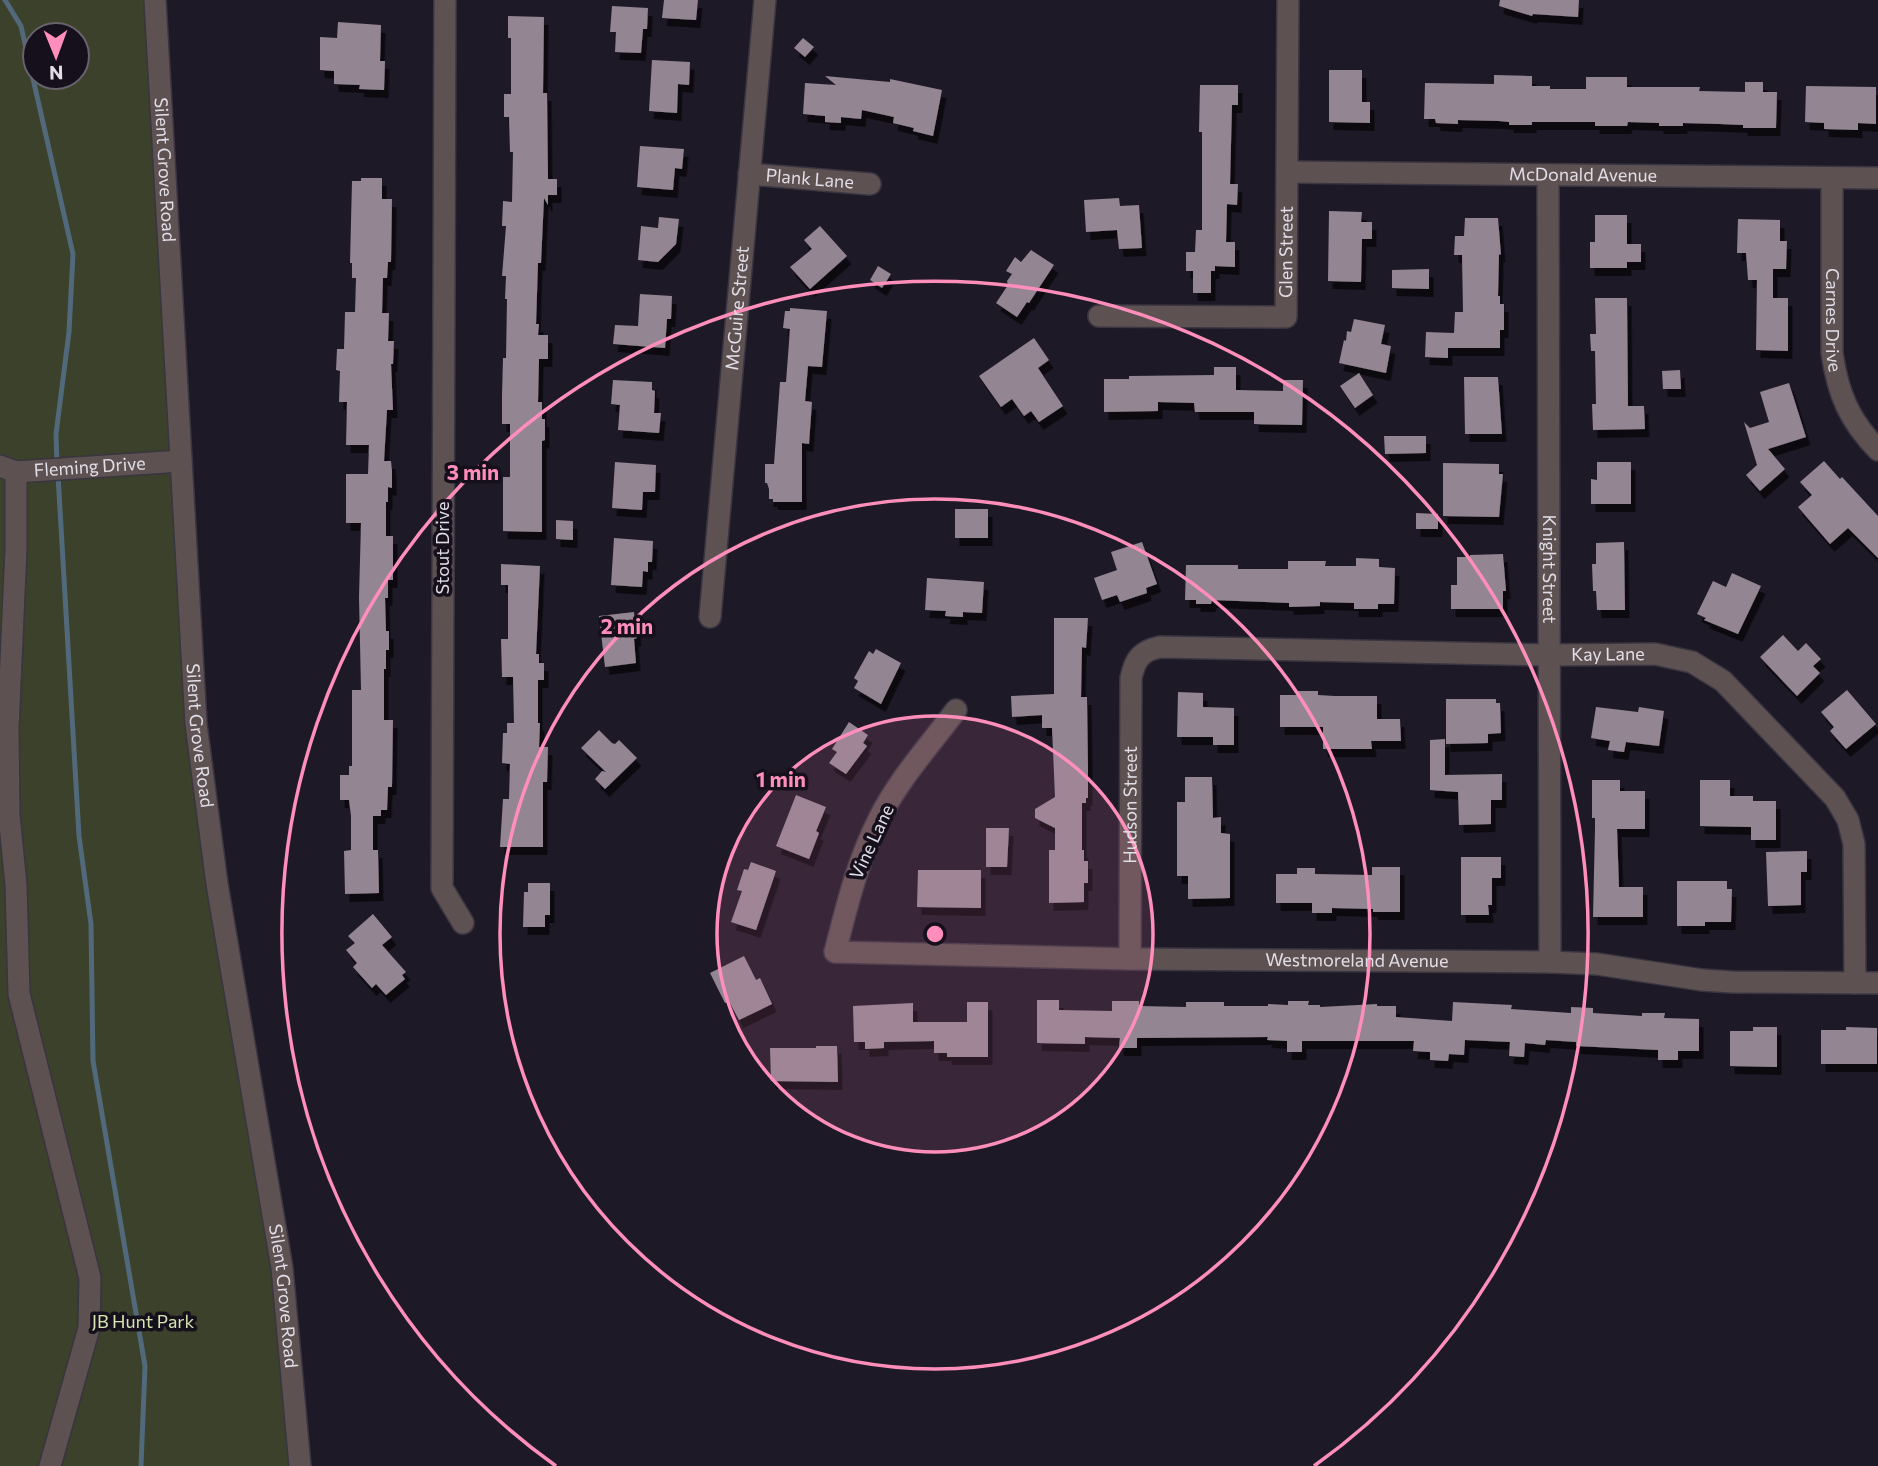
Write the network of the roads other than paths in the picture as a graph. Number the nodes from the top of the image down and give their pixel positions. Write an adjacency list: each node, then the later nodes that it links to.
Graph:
1 (155, 0): 13 (street, Silent Grove Road)
2 (445, 0): 19 (street, Stout Drive)
3 (765, 0): 6 (street, McGuire Street)
4 (1288, 0): 5 (street, Glen Street)
5 (1287, 172): 7 (street, McDonald Avenue); 11 (street, Glen Street)
6 (749, 174): 10 (street, Plank Lane); 15 (street, McGuire Street)
7 (1548, 175): 8 (street, McDonald Avenue); 17 (street, Knight Street)
8 (1832, 178): 9 (street, McDonald Avenue); 12 (street, Carnes Drive)
9 (1878, 178)
10 (870, 184)
11 (1099, 316)
12 (1878, 450)
13 (181, 461): 14 (street, Fleming Drive); 26 (street, Silent Grove Road)
14 (8, 469): 25 (street)
15 (710, 617)
16 (1140, 655): 17 (street, Kay Lane); 21 (street, Hudson Street)
17 (1548, 655): 22 (street, Knight Street); 23 (street, Kay Lane)
18 (956, 710): 20 (street, Vine Lane)
19 (463, 923)
20 (835, 952): 21 (street, Westmoreland Avenue)
21 (1130, 958): 22 (street, Westmoreland Avenue)
22 (1550, 962): 23 (street, Westmoreland Avenue)
23 (1855, 983): 24 (street, Westmoreland Avenue)
24 (1878, 983)
25 (50, 1466)
26 (300, 1466)

